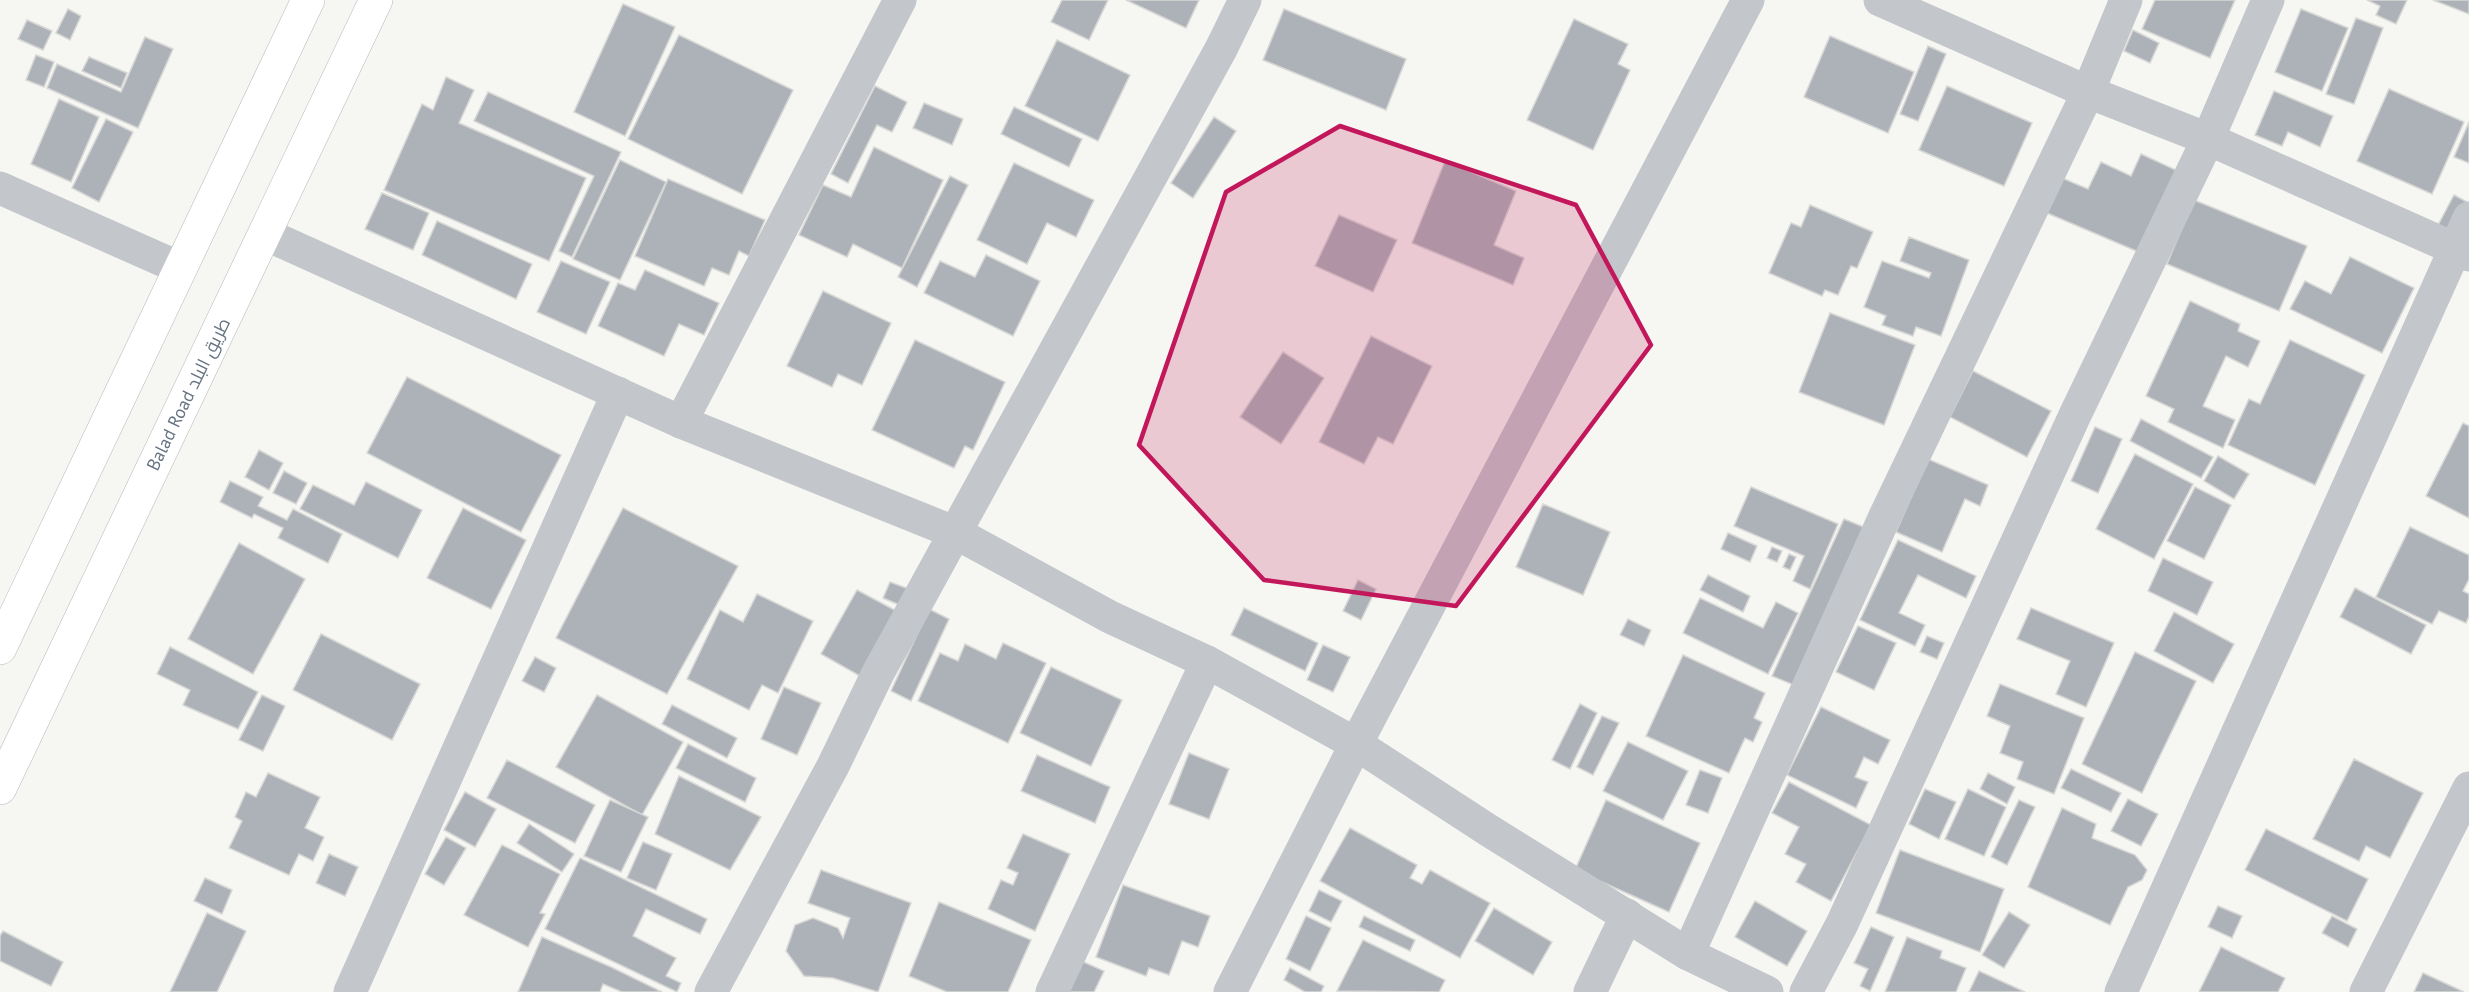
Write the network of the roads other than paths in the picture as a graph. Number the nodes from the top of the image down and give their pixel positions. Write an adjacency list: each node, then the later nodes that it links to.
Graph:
1 (308, 0): 15 (highway)
2 (376, 0): 13 (highway, Balad Road طريق البلد)
3 (900, 0): 17 (street)
4 (1245, 0): 18 (street)
5 (1748, 0): 21 (street)
6 (1880, 0): 9 (street)
7 (2126, 0): 9 (street)
8 (2268, 0): 10 (street)
9 (2088, 92): 10 (street); 25 (street)
10 (2208, 139): 14 (street); 32 (street)
11 (0, 188): 15 (street)
12 (2469, 218): 14 (street)
13 (264, 234): 16 (street); 22 (highway, Balad Road طريق البلد)
14 (2462, 252): 33 (street)
15 (180, 268): 19 (highway)
16 (618, 393): 17 (street); 26 (street)
17 (681, 422): 18 (street)
18 (956, 533): 20 (street); 27 (street)
19 (0, 648)
20 (1207, 662): 21 (street); 28 (street)
21 (1356, 744): 24 (street); 29 (street)
22 (0, 788)
23 (2469, 788): 34 (street)
24 (1627, 915): 25 (street); 30 (street)
25 (1688, 954): 31 (street)
26 (350, 992)
27 (711, 992)
28 (1052, 992)
29 (1230, 992)
30 (1590, 992)
31 (1767, 992)
32 (1806, 992)
33 (2121, 992)
34 (2366, 992)

